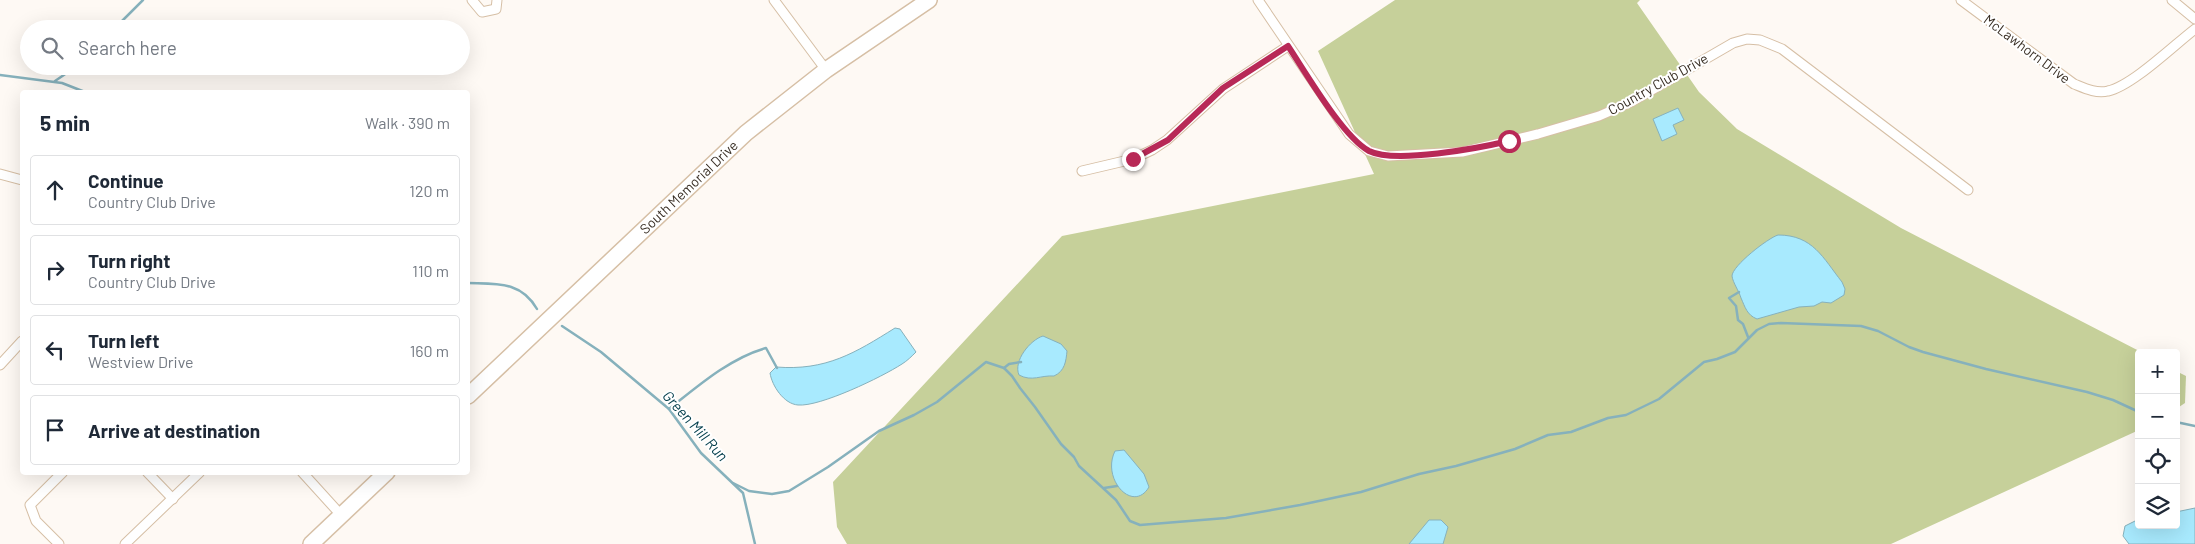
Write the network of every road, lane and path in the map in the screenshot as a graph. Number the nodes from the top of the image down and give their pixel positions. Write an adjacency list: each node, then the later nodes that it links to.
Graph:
1 (472, 0): 2 (street)
2 (497, 0)
3 (774, 0): 11 (street)
4 (929, 0): 11 (main road, South Memorial Drive)
5 (1258, 0): 10 (street, Country Club Drive)
6 (1961, 0): 9 (street, McLawhorn Drive)
7 (2172, 0): 8 (street)
8 (2195, 19)
9 (2195, 29)
10 (1288, 46): 12 (street); 15 (street, Country Club Drive)
11 (826, 70): 18 (main road, South Memorial Drive)
12 (1082, 171)
13 (0, 174): 14 (street)
14 (20, 179)
15 (1968, 190)
16 (20, 343): 17 (street)
17 (0, 365)
18 (470, 394)
19 (60, 475): 26 (street)
20 (150, 475): 24 (street)
21 (197, 475): 24 (street)
22 (305, 475): 25 (street)
23 (383, 475): 25 (main road)
24 (173, 499): 27 (street)
25 (341, 515): 28 (main road)
26 (59, 544)
27 (125, 544)
28 (311, 544)

